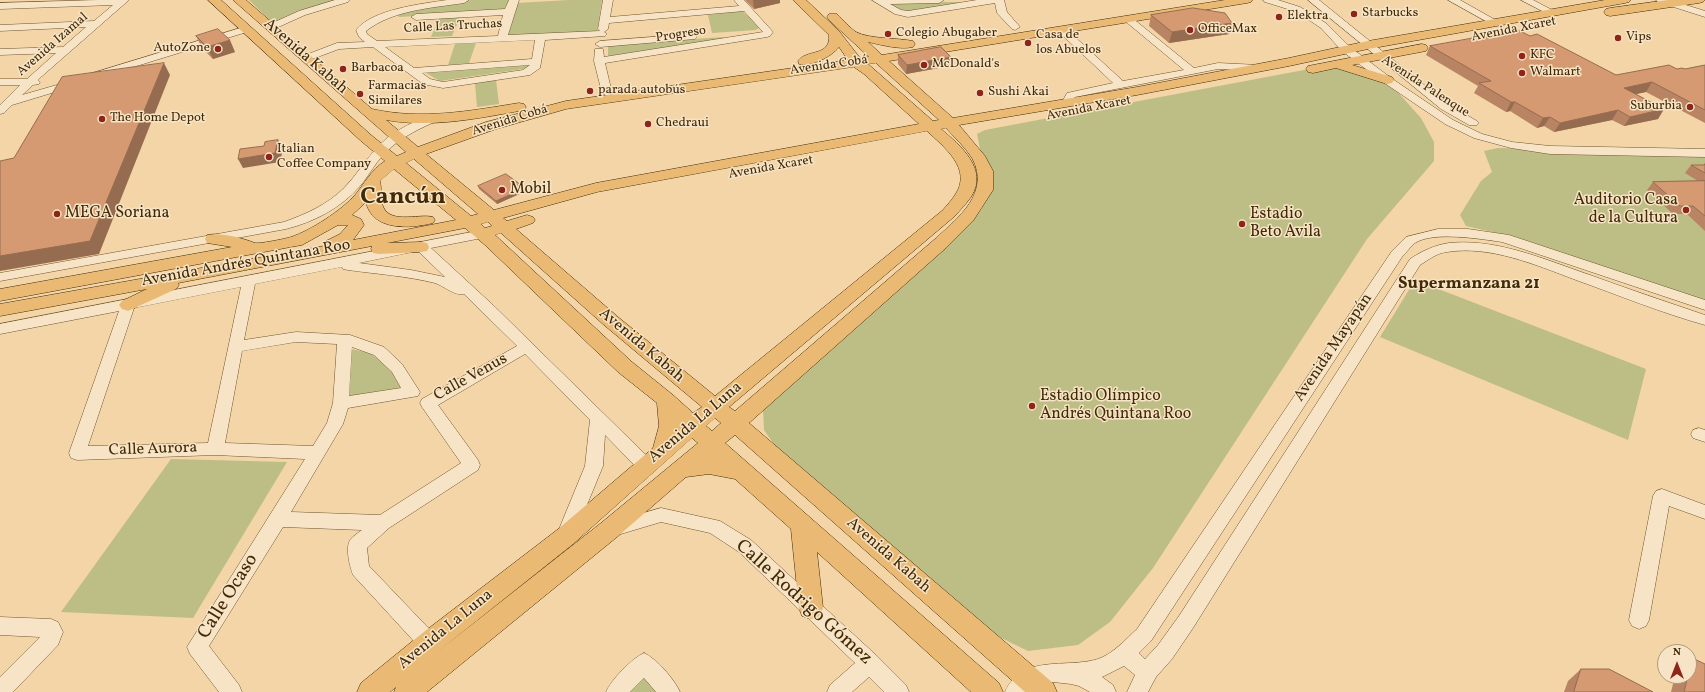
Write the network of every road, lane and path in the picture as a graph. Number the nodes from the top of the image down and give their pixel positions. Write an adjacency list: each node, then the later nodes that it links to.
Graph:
1 (214, 0): 43 (main road, Avenida Kabah)
2 (239, 0): 39 (main road, Avenida Kabah)
3 (345, 0): 39 (street)
4 (464, 0): 35 (street)
5 (514, 0): 28 (street)
6 (608, 0): 36 (street)
7 (739, 0): 26 (street)
8 (799, 0): 47 (main road)
9 (814, 0): 47 (main road)
10 (878, 0): 11 (street); 12 (street)
11 (939, 0)
12 (994, 0)
13 (998, 0): 40 (street)
14 (1182, 0): 32 (main road, Avenida Cobá)
15 (1247, 0): 29 (main road, Avenida Cobá)
16 (1268, 0): 27 (street, Avenida Palenque)
17 (1453, 0): 37 (street)
18 (1526, 0): 30 (street)
19 (1691, 0): 22 (main road, Avenida Xcaret); 25 (street)
20 (123, 1): 24 (street); 38 (street, Avenida Izamal)
21 (1621, 1): 30 (main road, Avenida Xcaret); 31 (main road)
22 (1666, 2): 31 (main road, Avenida Xcaret); 33 (street)
23 (1316, 3): 27 (street); 54 (street, Avenida Palenque)
24 (0, 6)
25 (1705, 6)
26 (747, 8): 36 (street); 46 (street)
27 (1297, 9): 56 (street, Avenida Palenque)
28 (509, 12): 35 (street); 49 (street)
29 (1173, 12): 32 (main road); 34 (main road, Avenida Cobá)
30 (1551, 12): 37 (main road, Avenida Xcaret); 41 (main road)
31 (1607, 12): 41 (main road, Avenida Xcaret)
32 (1106, 13): 40 (main road, Avenida Cobá)
33 (1705, 14)
34 (1128, 19): 45 (main road, Avenida Cobá); 71 (street)
35 (376, 20): 52 (street)
36 (605, 20): 50 (street)
37 (1494, 22): 54 (main road, Avenida Xcaret)
38 (97, 24): 42 (street); 57 (street, Avenida Izamal)
39 (271, 27): 61 (main road, Avenida Kabah)
40 (1016, 27): 44 (main road, Avenida Cobá)
41 (1529, 27): 55 (main road, Avenida Xcaret)
42 (0, 28)
43 (247, 29): 77 (street); 97 (main road, Avenida Kabah)
44 (1002, 29): 51 (main road); 53 (main road, Avenida Cobá)
45 (1062, 30): 51 (main road, Avenida Cobá); 78 (street)
46 (768, 33): 50 (street, Calle Las Truchas); 64 (street, Progreso)
47 (842, 33): 53 (main road); 59 (main road); 62 (main road); 65 (main road)
48 (541, 36): 49 (street, Calle Las Truchas); 50 (street, Calle Las Truchas); 66 (street)
49 (502, 38): 52 (street, Calle Las Truchas)
50 (601, 39): 64 (street)
51 (989, 41): 59 (main road, Avenida Cobá)
52 (375, 44): 61 (street, Calle Las Truchas); 70 (street)
53 (909, 44): 59 (main road, Avenida Cobá)
54 (1372, 44): 55 (main road); 56 (main road, Avenida Xcaret); 60 (street, Avenida Palenque)
55 (1437, 45): 60 (main road, Avenida Xcaret)
56 (1346, 49): 63 (street, Avenida Palenque); 69 (main road, Avenida Xcaret)
57 (67, 50): 58 (street); 75 (street, Avenida Izamal)
58 (0, 52)
59 (874, 54): 62 (main road, Avenida Cobá); 92 (main road)
60 (1383, 56): 63 (main road, Avenida Xcaret); 80 (street, Avenida Palenque)
61 (307, 58): 90 (main road, Avenida Kabah)
62 (853, 58): 65 (main road, Avenida Cobá); 76 (main road, Avenida Cobá); 92 (main road)
63 (1361, 60): 67 (main road, Avenida Xcaret); 73 (street, Avenida Palenque)
64 (599, 61): 84 (street)
65 (804, 61): 68 (main road, Avenida Cobá)
66 (536, 62): 70 (street); 70 (street)
67 (1334, 66): 73 (main road); 79 (main road, Avenida Xcaret)
68 (757, 68): 76 (main road); 84 (main road, Avenida Cobá)
69 (1259, 68): 71 (street); 72 (main road, Avenida Xcaret)
70 (412, 71)
71 (1192, 71): 78 (street)
72 (1244, 71): 79 (main road); 85 (main road, Avenida Xcaret)
73 (1387, 80): 83 (street, Avenida Palenque)
74 (4, 82): 75 (street)
75 (30, 82): 77 (street); 81 (street); 82 (street); 86 (street, Avenida Izamal)
76 (721, 82): 88 (main road, Avenida Cobá)
77 (68, 84): 82 (street)
78 (1121, 85): 85 (street)
79 (1211, 87): 93 (main road, Avenida Xcaret)
80 (1422, 88): 83 (street); 95 (street, Avenida Palenque)
81 (0, 89)
82 (53, 89): 86 (street)
83 (1403, 90): 98 (street, Avenida Palenque)
84 (607, 93): 87 (main road, Avenida Cobá)
85 (1067, 102): 92 (main road, Avenida Xcaret)
86 (8, 103): 89 (street, Avenida Izamal)
87 (538, 104): 88 (main road); 91 (main road, Avenida Cobá)
88 (566, 106): 99 (main road, Avenida Cobá)
89 (0, 110)
90 (367, 111): 91 (main road, Avenida Cobá); 94 (main road, Avenida Kabah)
91 (435, 118): 94 (street, Avenida Andrés Quintana Roo)
92 (945, 129): 93 (main road, Avenida Xcaret); 101 (main road, Avenida La Luna); 104 (main road, Avenida Xcaret); 105 (main road, Avenida La Luna); 107 (main road, Avenida Xcaret)
93 (982, 129): 101 (main road)
94 (396, 139): 97 (street, Avenida Andrés Quintana Roo); 99 (main road, Avenida Kabah)
95 (1651, 143): 96 (street, Avenida Palenque); 98 (street)
96 (1705, 143)
97 (381, 150): 102 (main road, Avenida Kabah); 113 (street, Avenida Andrés Quintana Roo)
98 (1662, 152): 100 (street, Avenida Palenque)
99 (416, 153): 102 (main road, Avenida Andrés Quintana Roo); 111 (main road, Avenida Kabah)
100 (1705, 153)
101 (978, 156): 103 (main road, Avenida La Luna)
102 (396, 162): 106 (main road, Avenida Andrés Quintana Roo); 110 (main road, Avenida Kabah)
103 (984, 171): 105 (main road); 133 (main road, Avenida La Luna)
104 (688, 172): 107 (main road); 111 (main road, Avenida Xcaret)
105 (967, 172): 130 (main road, Avenida La Luna)
106 (373, 182): 109 (main road, Avenida Andrés Quintana Roo); 110 (main road)
107 (622, 195): 108 (main road, Avenida Xcaret)
108 (543, 215): 111 (main road, Avenida Xcaret); 117 (main road)
109 (336, 220): 114 (main road, Avenida Andrés Quintana Roo); 116 (main road)
110 (468, 222): 111 (main road, Avenida Andrés Quintana Roo); 112 (main road, Avenida Kabah); 118 (main road, Avenida Andrés Quintana Roo)
111 (497, 222): 112 (main road, Avenida Xcaret); 117 (main road, Avenida Kabah)
112 (482, 234): 115 (street); 134 (main road, Avenida Kabah)
113 (213, 238): 114 (main road); 120 (street, Avenida Andrés Quintana Roo)
114 (259, 247): 122 (main road, Avenida Andrés Quintana Roo)
115 (421, 247): 118 (main road); 125 (street)
116 (318, 252): 118 (main road, Avenida Andrés Quintana Roo); 119 (main road, Avenida Andrés Quintana Roo)
117 (532, 253): 137 (main road, Avenida Kabah)
118 (334, 256): 121 (street, Avenida Andrés Quintana Roo); 125 (street)
119 (196, 273): 123 (main road); 126 (main road, Avenida Andrés Quintana Roo)
120 (0, 277)
121 (249, 281): 123 (street, Avenida Andrés Quintana Roo); 131 (street, Calle Aurora)
122 (0, 295)
123 (128, 305): 128 (street, Avenida Andrés Quintana Roo); 145 (street, Calle Aurora)
124 (1705, 305): 138 (street, Avenida Mayapán)
125 (488, 308): 132 (street)
126 (0, 310)
127 (1705, 320): 140 (street, Avenida Mayapán)
128 (0, 329)
129 (345, 339): 131 (street); 135 (street, Calle Ocaso); 135 (street)
130 (788, 346): 133 (main road); 137 (main road, Avenida La Luna)
131 (236, 347): 145 (street, Calle Aurora)
132 (526, 347): 139 (street); 152 (street, Calle Venus)
133 (809, 358): 136 (main road, Avenida La Luna)
134 (666, 400): 142 (main road, Avenida Kabah); 147 (main road)
135 (341, 403): 146 (street, Calle Ocaso)
136 (757, 403): 141 (main road, Avenida La Luna); 144 (main road)
137 (715, 407): 141 (main road, Avenida Kabah); 142 (main road, Avenida La Luna)
138 (1292, 410): 140 (street); 160 (street, Avenida Mayapán)
139 (598, 418): 147 (street); 155 (street)
140 (1314, 420): 162 (street, Avenida Mayapán)
141 (735, 423): 143 (main road, Avenida La Luna); 144 (main road, Avenida Kabah)
142 (692, 426): 143 (main road, Avenida Kabah); 147 (main road, Avenida La Luna)
143 (710, 443): 148 (main road, Avenida La Luna); 149 (main road, Avenida Kabah)
144 (763, 448): 164 (main road, Avenida Kabah)
145 (215, 449): 146 (street)
146 (316, 453): 151 (street, Calle Ocaso)
147 (654, 458): 155 (main road, Avenida La Luna)
148 (676, 472): 149 (main road); 154 (main road, Avenida La Luna)
149 (742, 472): 153 (main road, Avenida Kabah)
150 (1705, 512): 157 (street)
151 (278, 519): 152 (street); 166 (street, Calle Ocaso)
152 (383, 523): 159 (street)
153 (802, 526): 156 (main road); 173 (main road, Avenida Kabah)
154 (609, 530): 156 (street, Calle Rodrigo Gómez); 168 (main road, Avenida La Luna)
155 (565, 537): 159 (main road, Avenida La Luna)
156 (811, 608): 161 (street, Calle Rodrigo Gómez)
157 (1640, 620)
158 (0, 626): 165 (street)
159 (429, 643): 167 (main road, Avenida La Luna)
160 (1126, 652): 162 (street); 163 (street, Avenida Mayapán)
161 (870, 663): 171 (street); 172 (street, Calle Rodrigo Gómez)
162 (1149, 670): 175 (street, Avenida Mayapán)
163 (1061, 672): 164 (street); 174 (street)
164 (1029, 688)
165 (0, 691)
166 (232, 692)
167 (370, 692)
168 (407, 692)
169 (616, 692): 170 (street)
170 (670, 692)
171 (837, 692)
172 (899, 692)
173 (990, 692)
174 (1106, 692)
175 (1137, 692)

